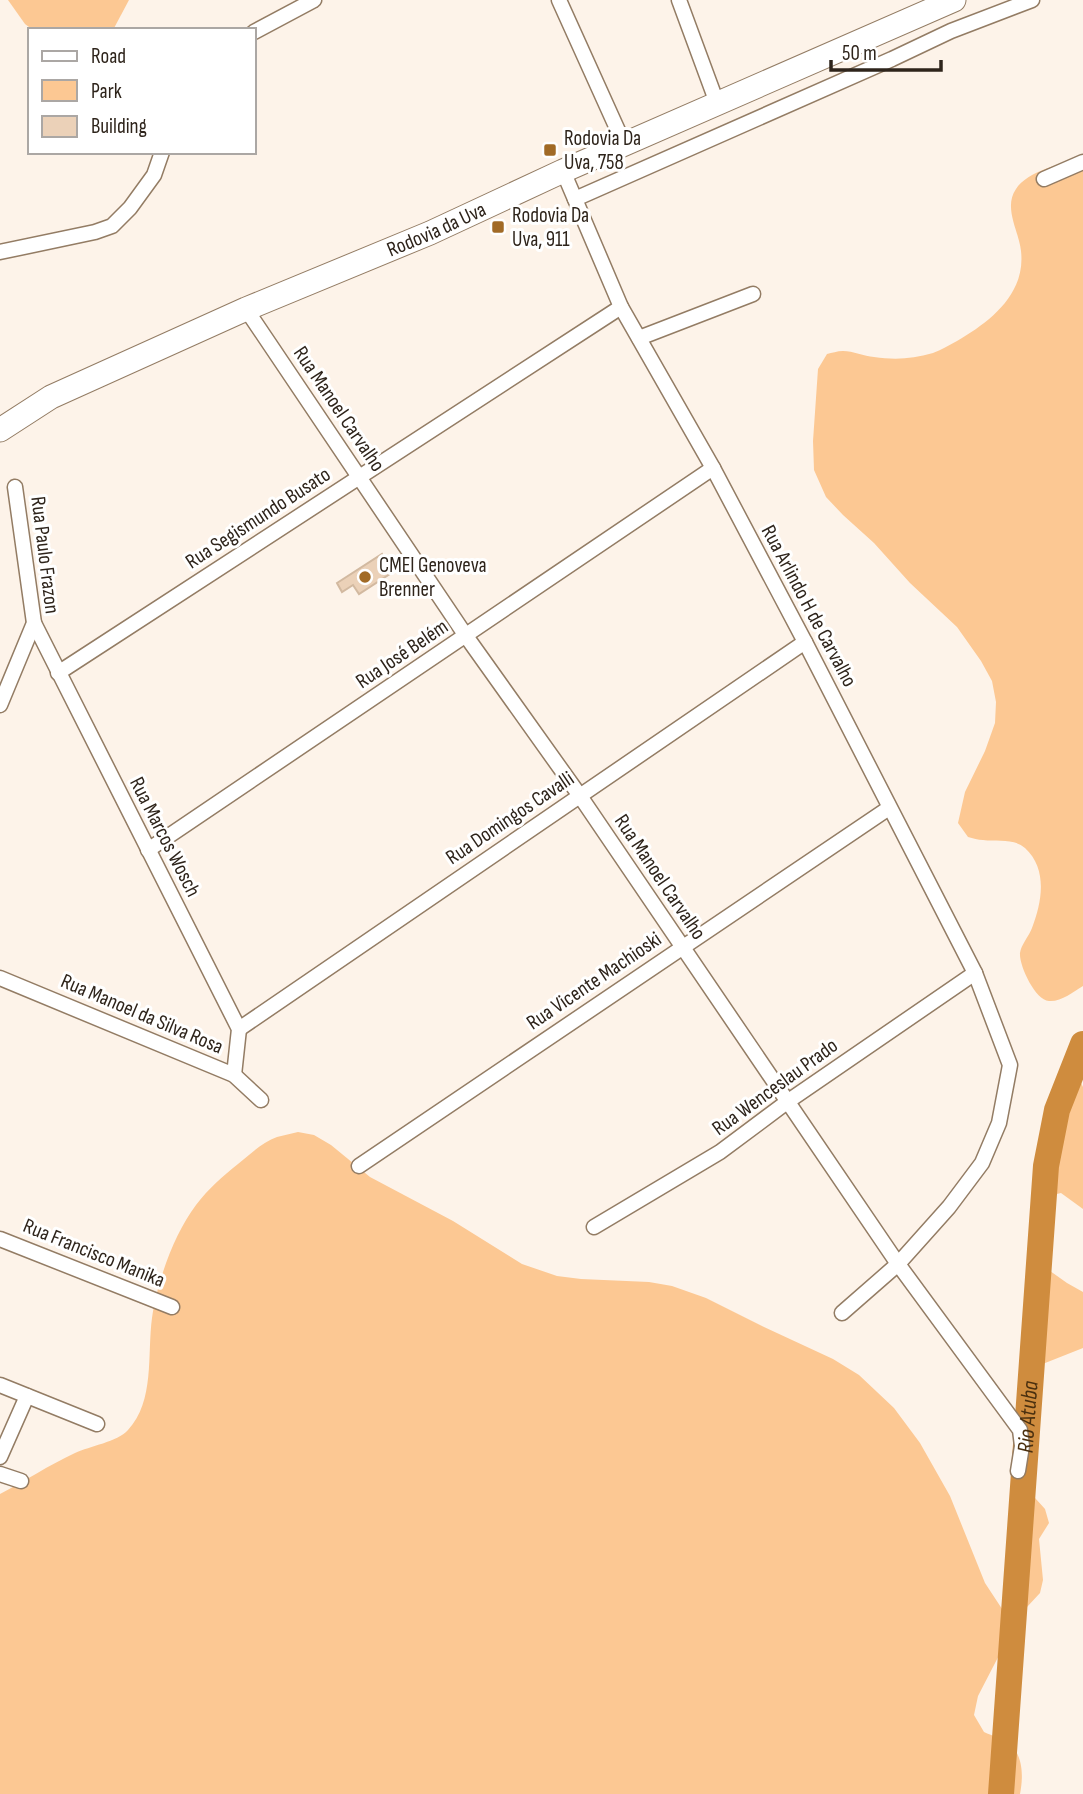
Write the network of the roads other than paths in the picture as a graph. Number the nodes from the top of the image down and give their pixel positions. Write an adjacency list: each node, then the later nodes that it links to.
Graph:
1 (314, 0): 6 (street)
2 (559, 0): 8 (street)
3 (679, 0): 7 (street)
4 (954, 0): 7 (highway, Rodovia da Uva)
5 (1032, 0): 13 (street)
6 (256, 31)
7 (717, 103): 8 (highway, Rodovia da Uva)
8 (624, 144): 11 (highway, Rodovia da Uva)
9 (161, 154): 14 (street)
10 (1083, 162): 12 (street)
11 (563, 171): 13 (street, Rua Arlindo H de Carvalho); 17 (highway, Rodovia da Uva)
12 (1044, 179)
13 (575, 199): 16 (street, Rua Arlindo H de Carvalho)
14 (0, 252)
15 (753, 294): 18 (street)
16 (621, 307): 18 (street, Rua Arlindo H de Carvalho); 21 (street, Rua Segismundo Busato)
17 (246, 309): 19 (highway, Rodovia da Uva); 21 (street, Rua Manoel Carvalho)
18 (639, 338): 20 (street, Rua Arlindo H de Carvalho)
19 (0, 430)
20 (713, 468): 24 (street, Rua José Belém); 25 (street, Rua Arlindo H de Carvalho)
21 (359, 478): 24 (street, Rua Manoel Carvalho); 26 (street, Rua Segismundo Busato)
22 (15, 487): 23 (street, Rua Paulo Frazon)
23 (34, 623): 26 (street, Rua Marcos Wosch); 27 (street, Rua Paulo Frazon)
24 (466, 636): 28 (street, Rua Manoel Carvalho); 30 (street, Rua José Belém)
25 (805, 642): 28 (street, Rua Domingos Cavalli); 29 (street, Rua Arlindo H de Carvalho)
26 (58, 673): 30 (street, Rua Marcos Wosch)
27 (0, 705)
28 (580, 796): 31 (street, Rua Manoel Carvalho); 34 (street, Rua Domingos Cavalli)
29 (889, 808): 31 (street, Rua Vicente Machioski); 32 (street, Rua Arlindo H de Carvalho)
30 (148, 850): 34 (street, Rua Marcos Wosch)
31 (682, 947): 37 (street, Rua Manoel Carvalho); 38 (street, Rua Vicente Machioski)
32 (975, 973): 37 (street, Rua Wenceslau Prado); 41 (street, Rua Arlindo H de Carvalho)
33 (0, 978): 35 (street, Rua Manoel da Silva Rosa)
34 (239, 1029): 35 (street)
35 (234, 1074): 36 (street, Rua Manoel da Silva Rosa)
36 (261, 1100)
37 (787, 1102): 39 (street, Rua Wenceslau Prado); 41 (street, Rua Manoel Carvalho)
38 (359, 1166)
39 (594, 1227)
40 (0, 1239): 42 (street, Rua Francisco Manika)
41 (898, 1264): 43 (street); 48 (street, Rua Manoel Carvalho)
42 (172, 1307)
43 (842, 1313)
44 (0, 1385): 45 (street)
45 (27, 1396): 46 (street); 47 (street)
46 (97, 1424)
47 (0, 1457)
48 (1018, 1471)
49 (0, 1474): 50 (street)
50 (21, 1481)

